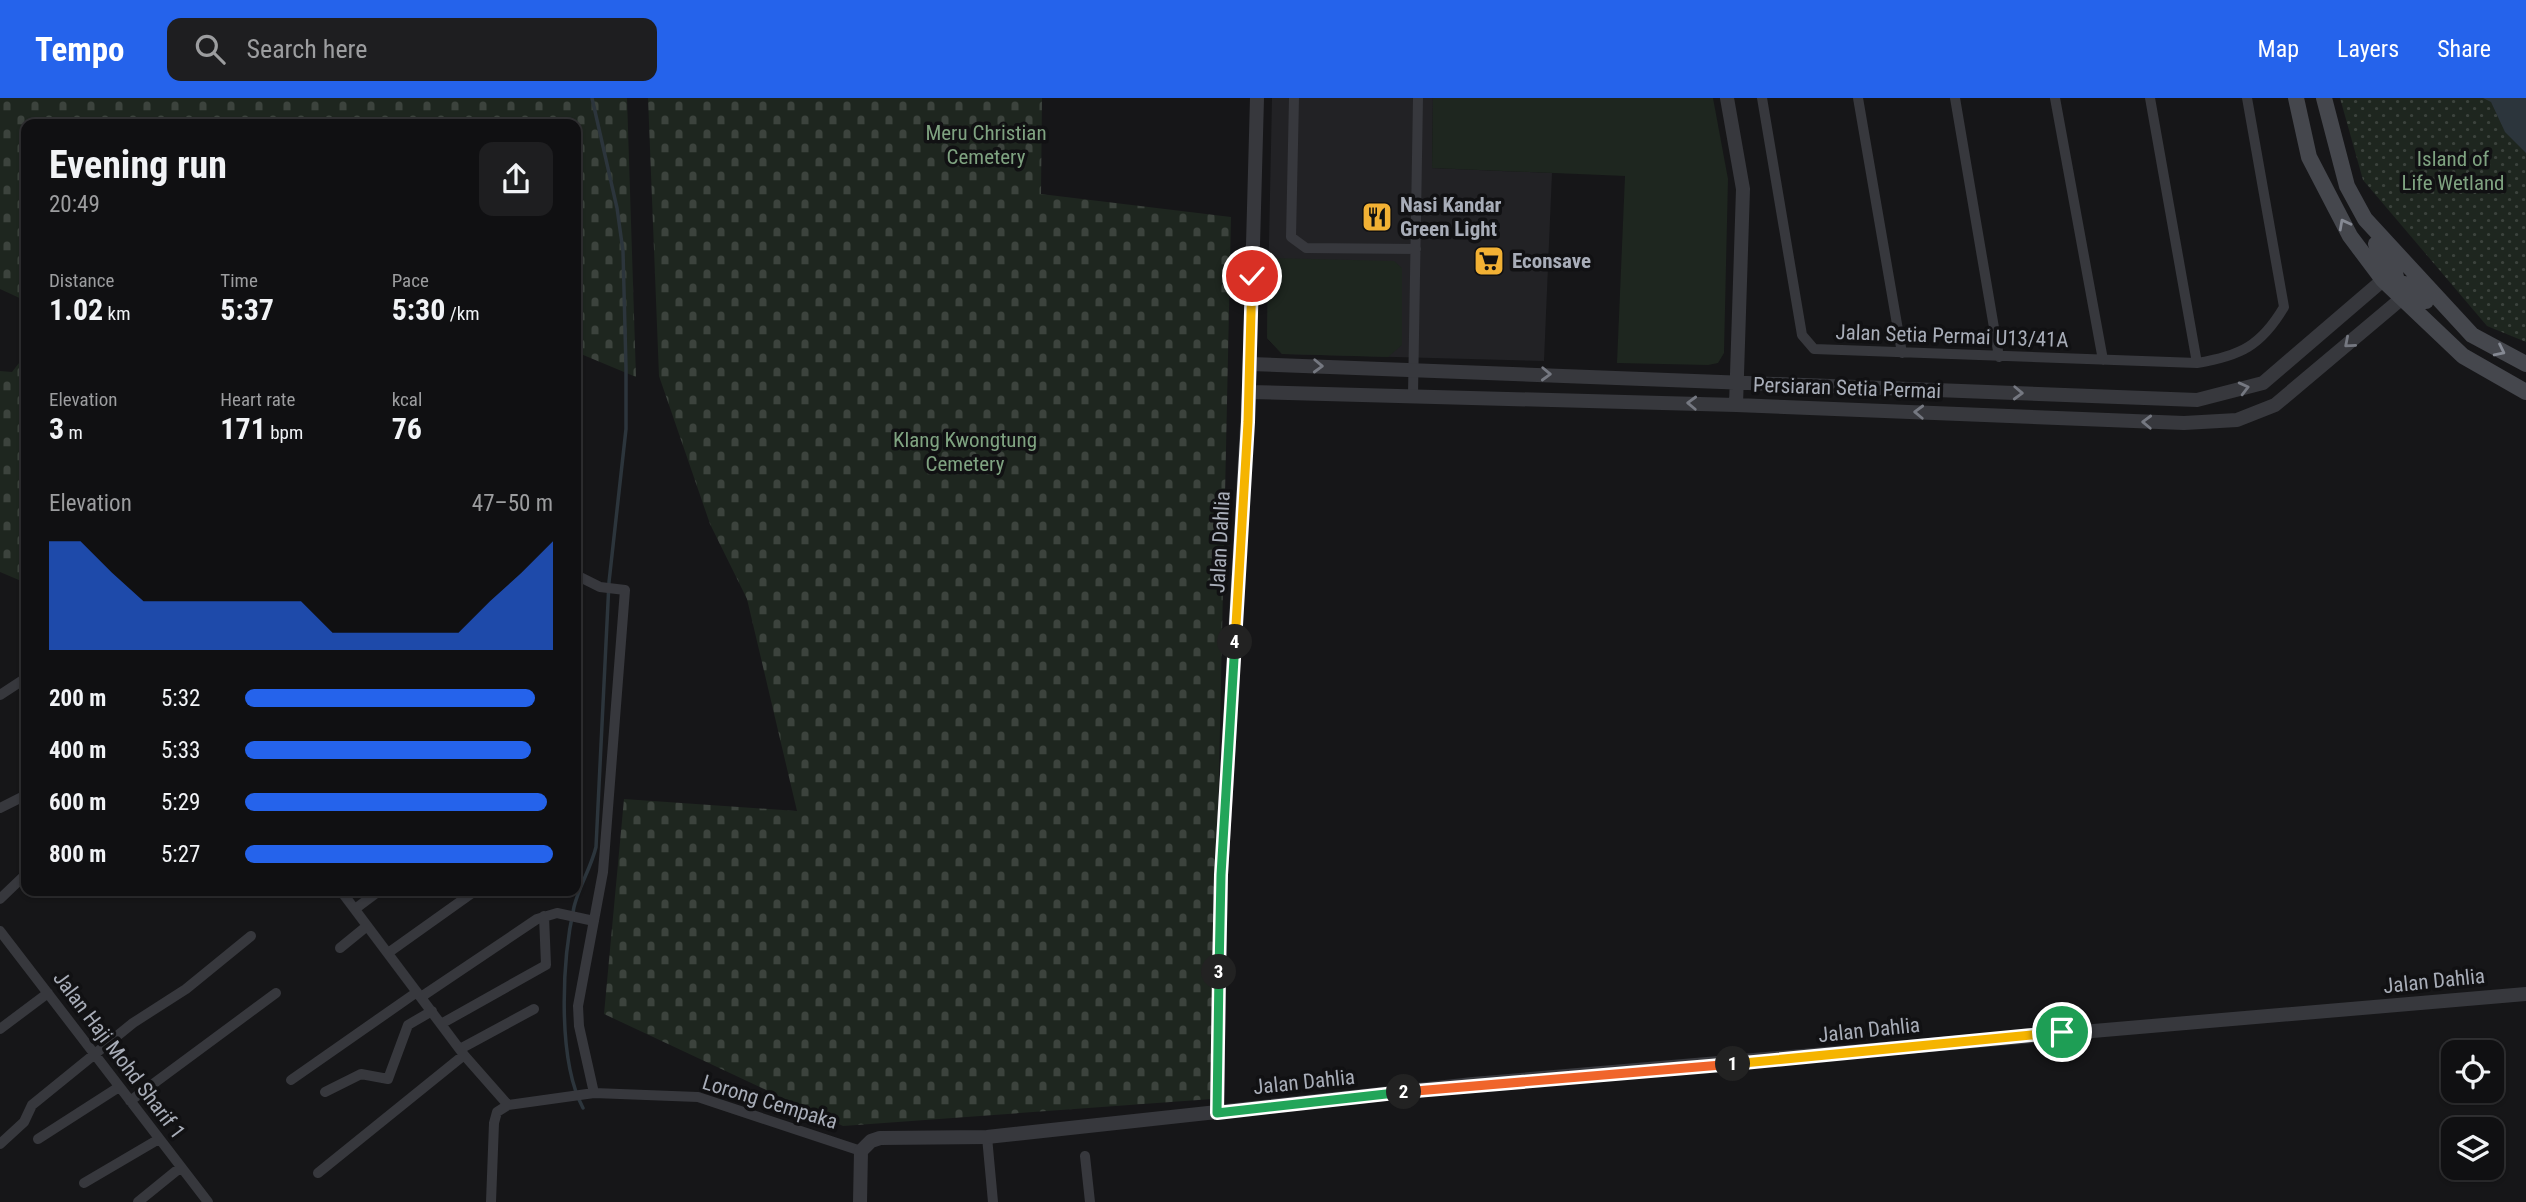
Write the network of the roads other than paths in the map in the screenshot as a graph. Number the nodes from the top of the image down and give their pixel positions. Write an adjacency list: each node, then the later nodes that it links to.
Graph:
1 (1257, 98): 23 (street, Jalan Dahlia)
2 (1294, 98): 14 (street)
3 (1418, 98): 14 (street)
4 (1727, 98): 25 (street)
5 (1762, 98): 18 (street, Jalan Setia Permai U13/41A)
6 (1858, 98): 18 (street)
7 (1955, 98): 19 (street)
8 (2055, 98): 20 (street)
9 (2150, 98): 21 (street)
10 (2246, 98): 21 (street, Jalan Setia Permai U13/41A)
11 (2296, 98): 15 (main road, one-way to 11)
12 (2324, 98): 13 (main road)
13 (2365, 219): 15 (main road); 17 (main road)
14 (1416, 249): 24 (street)
15 (2390, 280): 16 (main road); 17 (main road); 25 (street, Persiaran Setia Permai, one-way to 15)
16 (2400, 299): 27 (main road); 29 (street, Persiaran Setia Permai, one-way to 29)
17 (2472, 335): 22 (main road, one-way to 22)
18 (1902, 354): 19 (street, Jalan Setia Permai U13/41A)
19 (1999, 357): 20 (street, Jalan Setia Permai U13/41A)
20 (2103, 360): 21 (street, Jalan Setia Permai U13/41A)
21 (2197, 363)
22 (2526, 363)
23 (1250, 364): 24 (street, Persiaran Setia Permai, one-way to 24); 26 (street, Jalan Dahlia)
24 (1413, 369): 25 (street, Persiaran Setia Permai, one-way to 25); 28 (street)
25 (1737, 381): 29 (street)
26 (1250, 392): 28 (street, Persiaran Setia Permai); 64 (street, Jalan Dahlia)
27 (2526, 392)
28 (1413, 395): 29 (street, Persiaran Setia Permai, one-way to 28)
29 (1736, 405)
30 (581, 578): 42 (street)
31 (21, 681): 32 (street)
32 (0, 695)
33 (21, 798): 34 (street)
34 (0, 808)
35 (21, 879): 39 (street)
36 (345, 896): 40 (street)
37 (372, 896): 40 (street)
38 (468, 896): 47 (street)
39 (0, 899)
40 (355, 909): 43 (street)
41 (544, 916): 42 (street); 51 (street); 54 (street)
42 (594, 920): 61 (street)
43 (367, 926): 46 (street); 47 (street)
44 (0, 931): 48 (street, Jalan Haji Mohd Sharif 1)
45 (251, 936): 57 (street)
46 (340, 948)
47 (388, 953): 51 (street)
48 (48, 993): 55 (street); 57 (street, Jalan Haji Mohd Sharif 1)
49 (276, 993): 62 (street)
50 (2526, 994): 64 (street, Jalan Dahlia)
51 (419, 995): 53 (street); 58 (street)
52 (534, 1009): 56 (street)
53 (432, 1011): 54 (street); 60 (street)
54 (441, 1024): 56 (street)
55 (0, 1030)
56 (462, 1052): 63 (street); 72 (street)
57 (96, 1056): 59 (street, Jalan Haji Mohd Sharif 1); 68 (street)
58 (291, 1080)
59 (119, 1087): 62 (street, Jalan Haji Mohd Sharif 1); 66 (street)
60 (325, 1092)
61 (583, 1094): 63 (street, Lorong Cempaka); 69 (street, Lorong Cempaka)
62 (130, 1101): 67 (street, Jalan Haji Mohd Sharif 1)
63 (509, 1105): 76 (street)
64 (1217, 1113): 65 (street, Jalan Dahlia)
65 (987, 1137): 69 (street, Jalan Dahlia); 78 (street)
66 (38, 1139)
67 (159, 1139): 71 (street, Jalan Haji Mohd Sharif 1); 73 (street)
68 (0, 1144)
69 (860, 1151): 77 (street)
70 (1085, 1156): 79 (street)
71 (181, 1167): 74 (street); 75 (street, Jalan Haji Mohd Sharif 1)
72 (318, 1173)
73 (84, 1183)
74 (138, 1202)
75 (208, 1202)
76 (491, 1202)
77 (860, 1202)
78 (993, 1202)
79 (1090, 1202)

